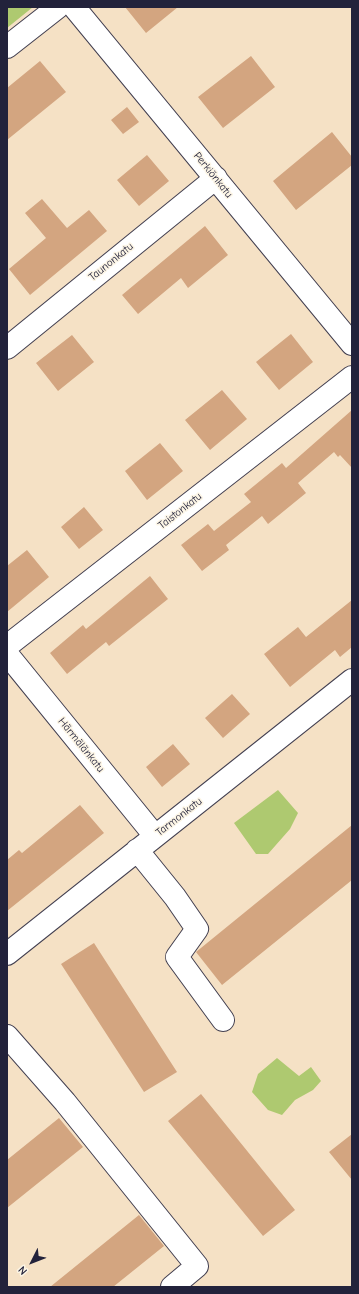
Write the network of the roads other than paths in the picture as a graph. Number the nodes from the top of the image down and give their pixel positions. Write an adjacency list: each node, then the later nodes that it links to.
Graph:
1 (58, 7): 3 (street)
2 (74, 7): 4 (street, Perkiönkatu)
3 (7, 47)
4 (216, 178): 5 (street, Perkiönkatu); 6 (street, Taunonkatu)
5 (352, 344)
6 (7, 348)
7 (352, 377): 8 (street, Taistonkatu)
8 (7, 646)
9 (7, 654): 11 (street, Härmälänkatu)
10 (352, 680): 11 (street, Tarmonkatu)
11 (155, 836): 12 (street, Tarmonkatu)
12 (137, 850): 13 (street, Tarmonkatu); 14 (street)
13 (7, 954)
14 (223, 1020)
15 (7, 1036): 16 (street)
16 (172, 1287)

